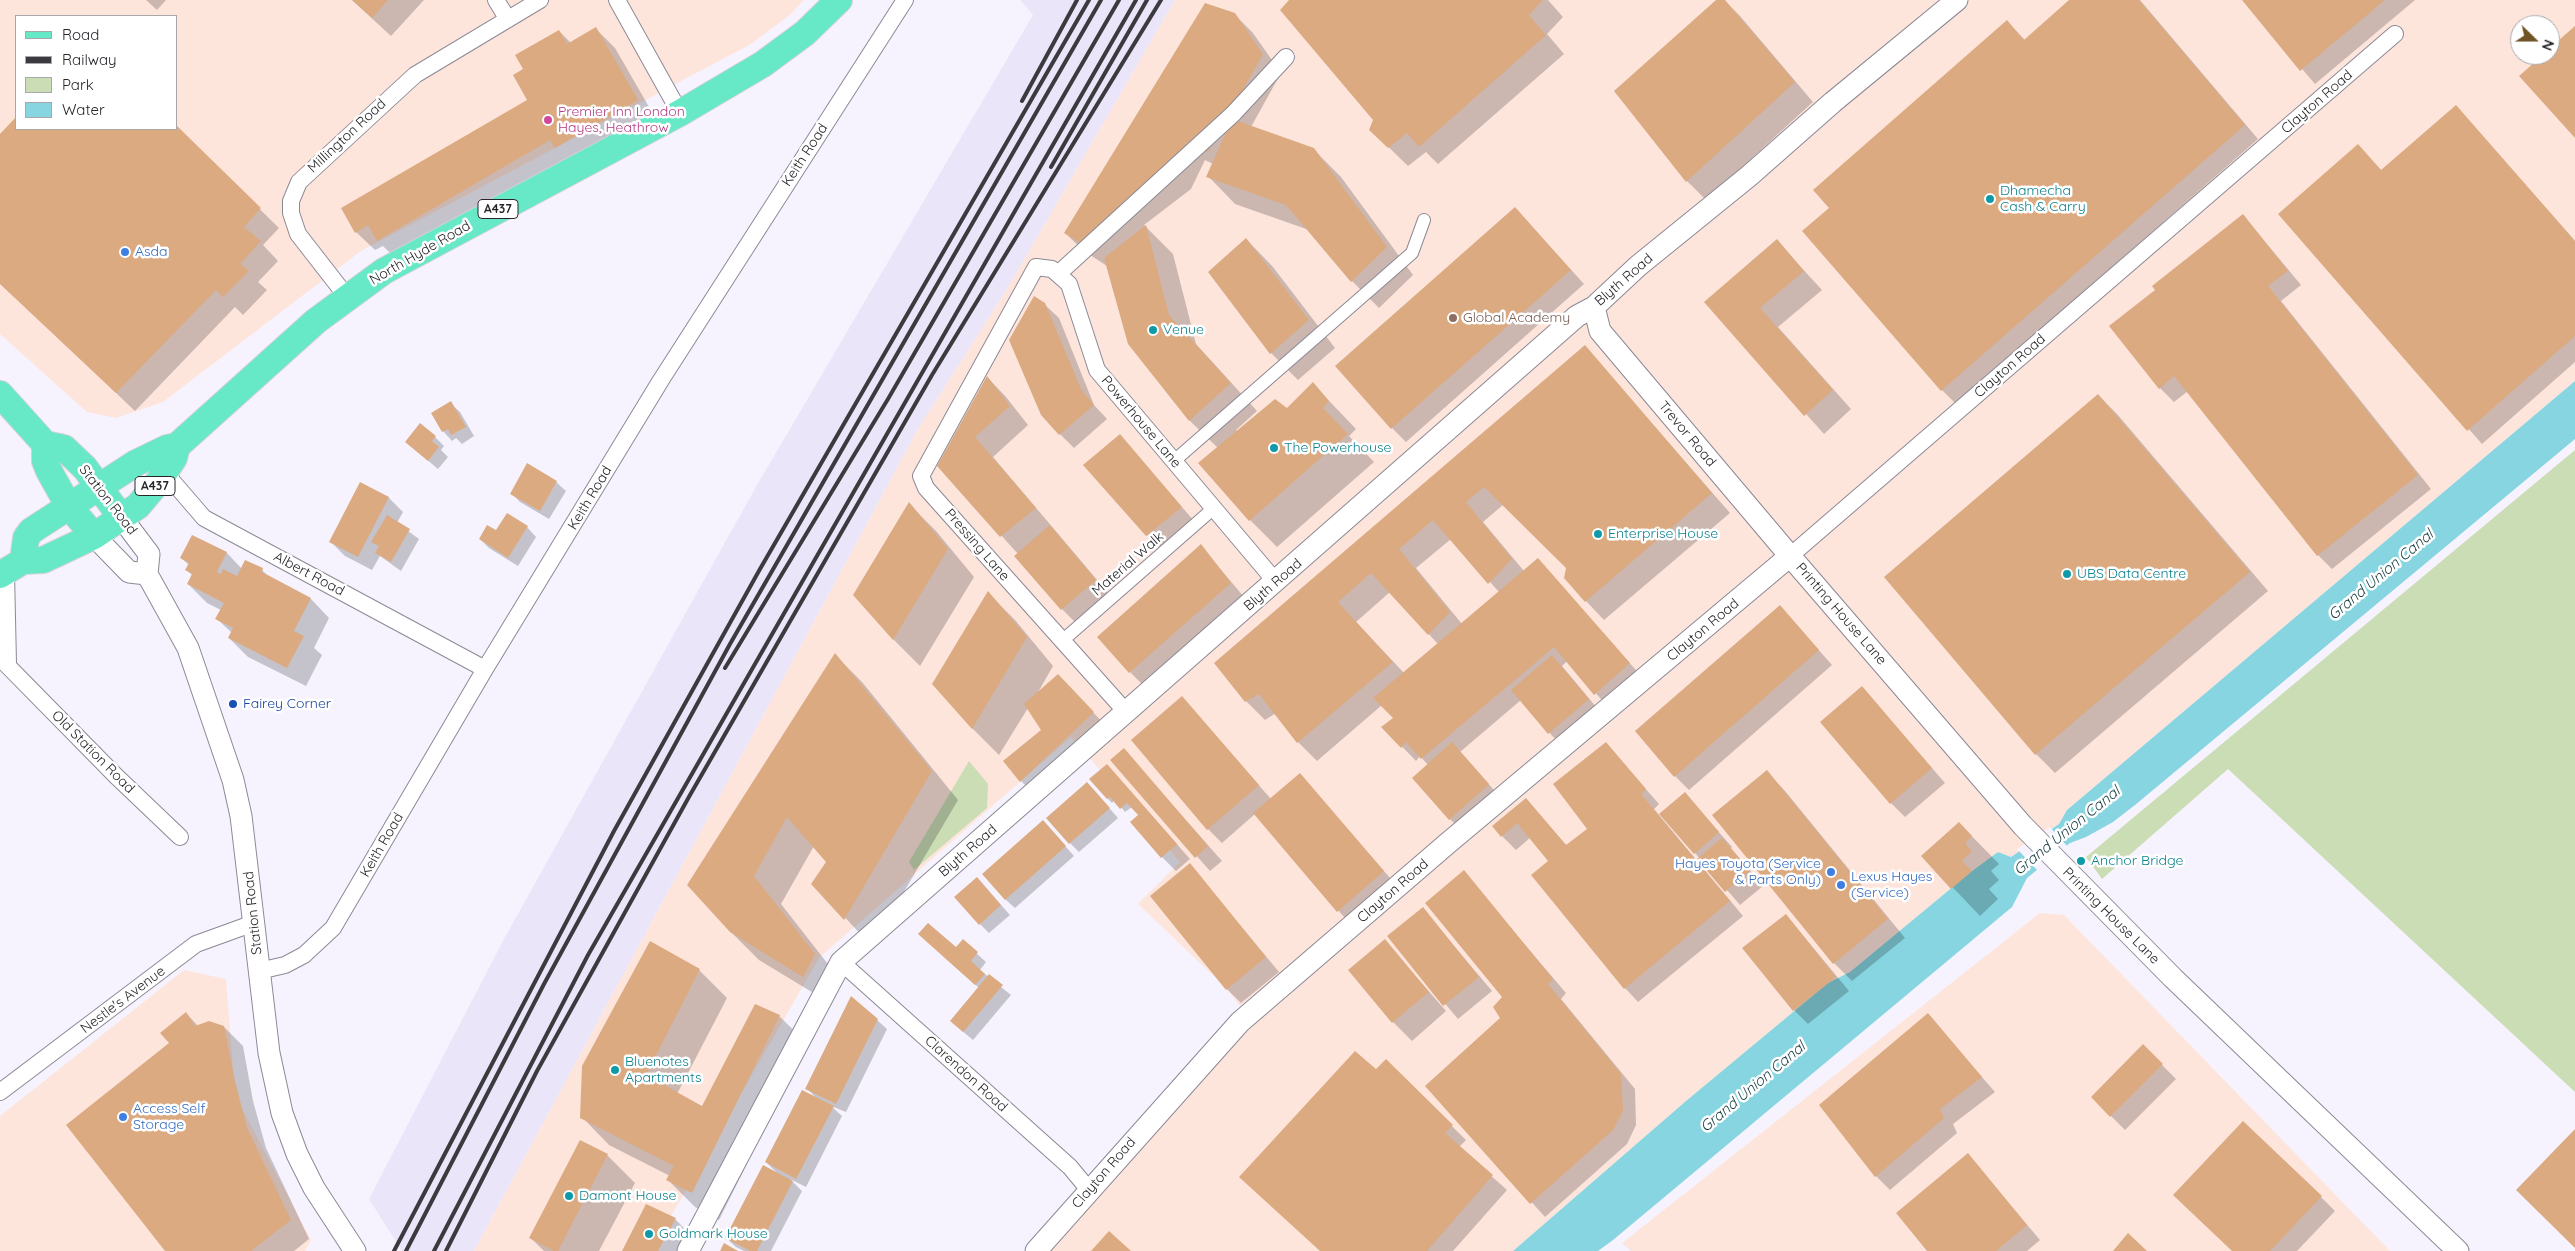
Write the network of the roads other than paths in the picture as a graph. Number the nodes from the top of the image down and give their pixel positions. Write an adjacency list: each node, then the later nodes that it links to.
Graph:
1 (496, 0): 7 (street)
2 (540, 0): 7 (street, Millington Road)
3 (617, 0): 10 (street)
4 (839, 0): 10 (main road, North Hyde Road / A437)
5 (905, 0): 30 (street, Keith Road)
6 (1957, 0): 14 (street, Blyth Road)
7 (507, 18): 13 (street, Millington Road)
8 (2395, 34): 24 (street, Clayton Road)
9 (1286, 57): 12 (street)
10 (680, 113): 13 (main road, North Hyde Road / A437)
11 (1424, 220): 18 (street)
12 (1058, 274): 18 (street, Powerhouse Lane); 28 (street, Pressing Lane)
13 (347, 297): 17 (main road, North Hyde Road / A437)
14 (1594, 307): 24 (street, Trevor Road); 27 (street, Blyth Road)
15 (0, 394): 16 (main road, Station Road)
16 (45, 444): 19 (main road, Station Road); 20 (main road, Station Road)
17 (165, 457): 19 (main road, North Hyde Road / A437); 22 (main road, North Hyde Road / A437); 30 (street, Albert Road)
18 (1174, 461): 21 (street, Powerhouse Lane)
19 (99, 485): 20 (main road, North Hyde Road / A437); 22 (main road, Station Road)
20 (68, 505): 23 (main road, Station Road); 25 (main road, North Hyde Road / A437)
21 (1214, 508): 27 (street, Powerhouse Lane); 28 (street, Material Walk)
22 (122, 517): 23 (main road, North Hyde Road / A437); 26 (street, Station Road)
23 (94, 536): 25 (main road, North Hyde Road / A437); 26 (street, Station Road)
24 (1790, 556): 37 (street, Clayton Road); 41 (street, Printing House Lane)
25 (10, 569): 29 (street, Old Station Road)
26 (147, 574): 33 (street, Station Road)
27 (1276, 582): 31 (street, Blyth Road)
28 (1062, 641): 31 (street, Pressing Lane)
29 (4, 661): 32 (street, Old Station Road)
30 (485, 669): 35 (street, Keith Road)
31 (1126, 713): 34 (street, Blyth Road)
32 (180, 837)
33 (254, 923): 35 (street, Station Road); 36 (street, Nestle's Avenue)
34 (841, 962): 37 (street, Clarendon Road); 39 (street, Blyth Road)
35 (259, 971): 38 (street, Station Road)
36 (0, 1092)
37 (1089, 1190): 40 (street, Clayton Road)
38 (355, 1251)
39 (688, 1251)
40 (1036, 1251)
41 (2458, 1251)

